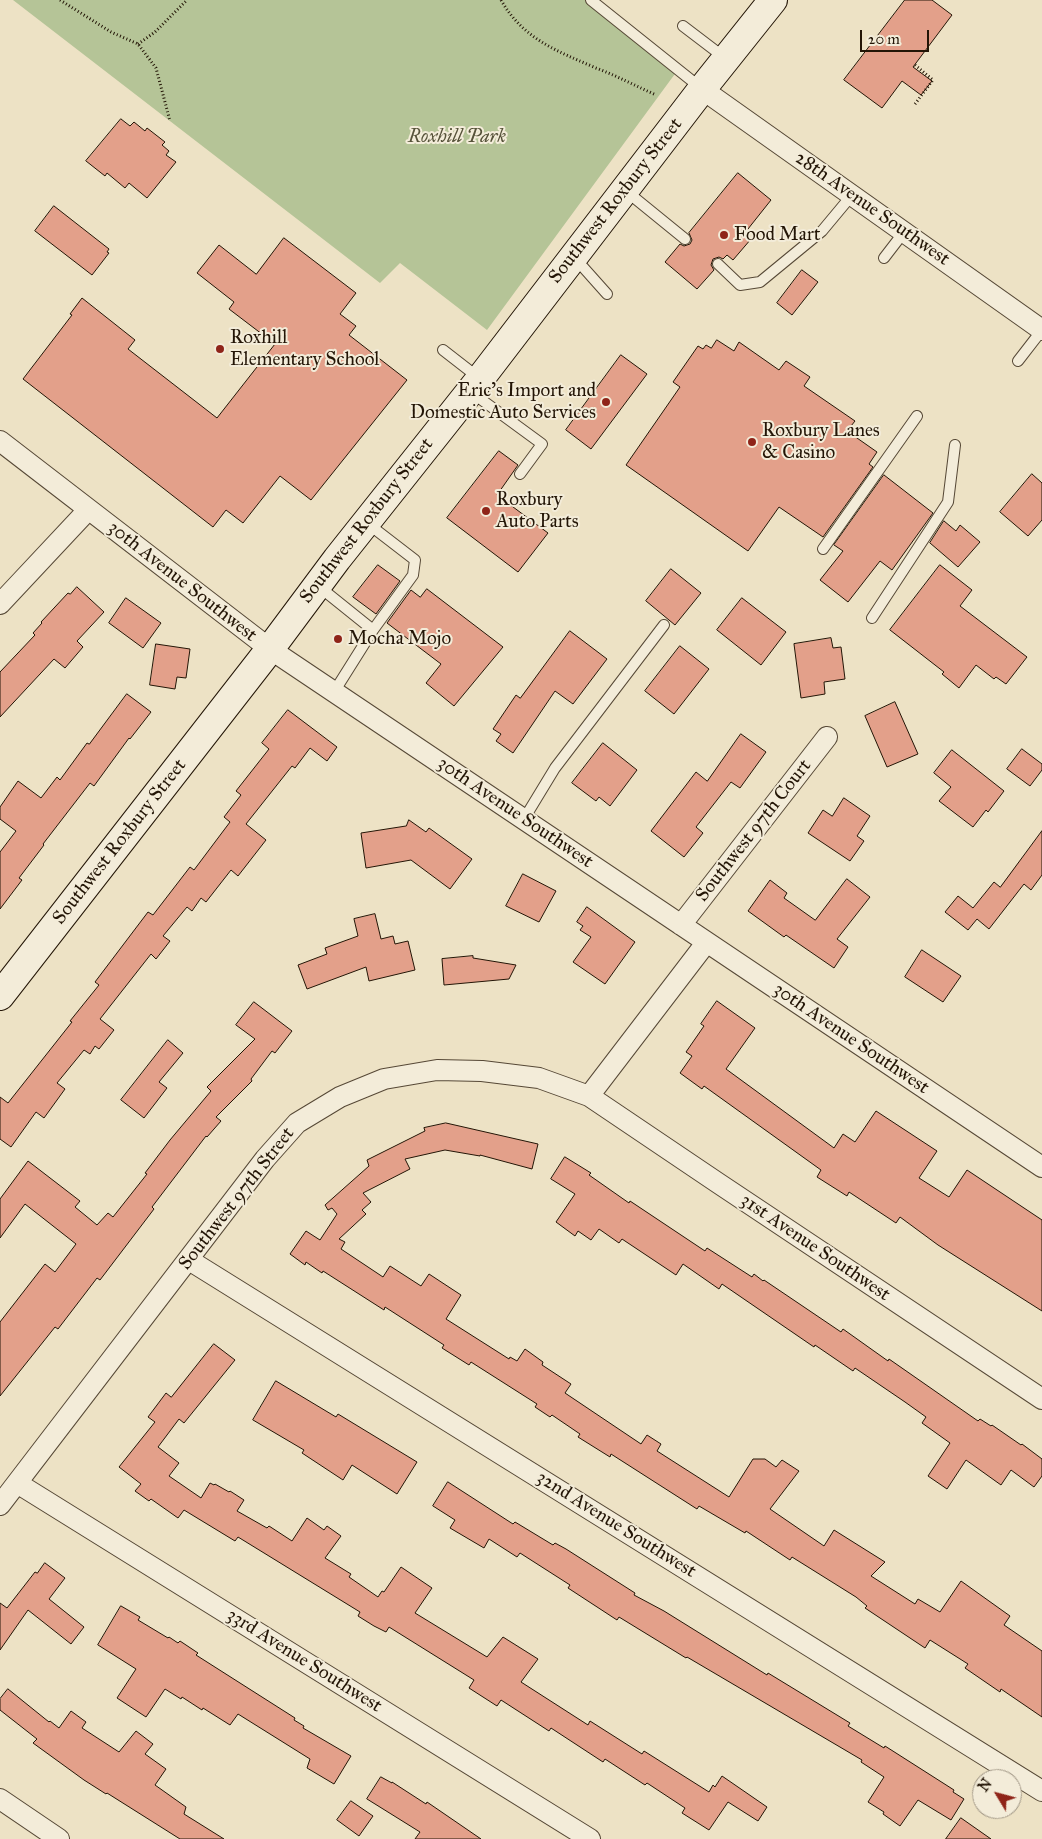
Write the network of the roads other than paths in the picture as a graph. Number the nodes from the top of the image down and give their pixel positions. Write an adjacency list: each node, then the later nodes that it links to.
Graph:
1 (591, 0): 5 (lane)
2 (773, 0): 4 (main road, Southwest Roxbury Street)
3 (683, 26): 4 (lane)
4 (726, 59): 5 (main road, Southwest Roxbury Street)
5 (702, 89): 6 (main road, Southwest Roxbury Street); 7 (street, 28th Avenue Southwest)
6 (626, 190): 9 (lane); 10 (main road, Southwest Roxbury Street)
7 (852, 195): 8 (street, 28th Avenue Southwest); 12 (lane)
8 (904, 232): 11 (lane); 14 (street, 28th Avenue Southwest)
9 (685, 239)
10 (573, 256): 13 (lane); 17 (main road, Southwest Roxbury Street)
11 (884, 258)
12 (718, 264)
13 (607, 294)
14 (1042, 330): 16 (lane)
15 (443, 350): 17 (lane)
16 (1018, 361)
17 (475, 385): 21 (lane); 23 (main road, Southwest Roxbury Street)
18 (918, 416): 24 (lane)
19 (0, 441): 22 (street, 30th Avenue Southwest)
20 (955, 445): 27 (lane)
21 (520, 474)
22 (88, 510): 26 (street); 30 (street, 30th Avenue Southwest)
23 (366, 522): 25 (main road, Southwest Roxbury Street); 29 (lane)
24 (823, 549)
25 (316, 585): 29 (lane); 30 (main road, Southwest Roxbury Street)
26 (0, 604)
27 (872, 618)
28 (664, 625): 33 (lane)
29 (373, 630): 31 (lane)
30 (270, 649): 31 (street, 30th Avenue Southwest); 36 (main road, Southwest Roxbury Street)
31 (334, 692): 33 (street, 30th Avenue Southwest)
32 (827, 737): 34 (street, Southwest 97th Court)
33 (524, 819): 34 (street, 30th Avenue Southwest)
34 (681, 925): 35 (street, 30th Avenue Southwest)
35 (706, 943): 37 (street); 38 (street, 30th Avenue Southwest)
36 (0, 996)
37 (590, 1096): 39 (street, Southwest 97th Street); 40 (street, 31st Avenue Southwest)
38 (1042, 1167)
39 (189, 1260): 41 (street, Southwest 97th Street); 43 (street, 32nd Avenue Southwest)
40 (1042, 1399)
41 (17, 1483): 42 (street, Southwest 97th Street); 46 (street, 33rd Avenue Southwest)
42 (0, 1505)
43 (1042, 1791)
44 (0, 1799): 45 (street)
45 (59, 1839)
46 (590, 1839)

